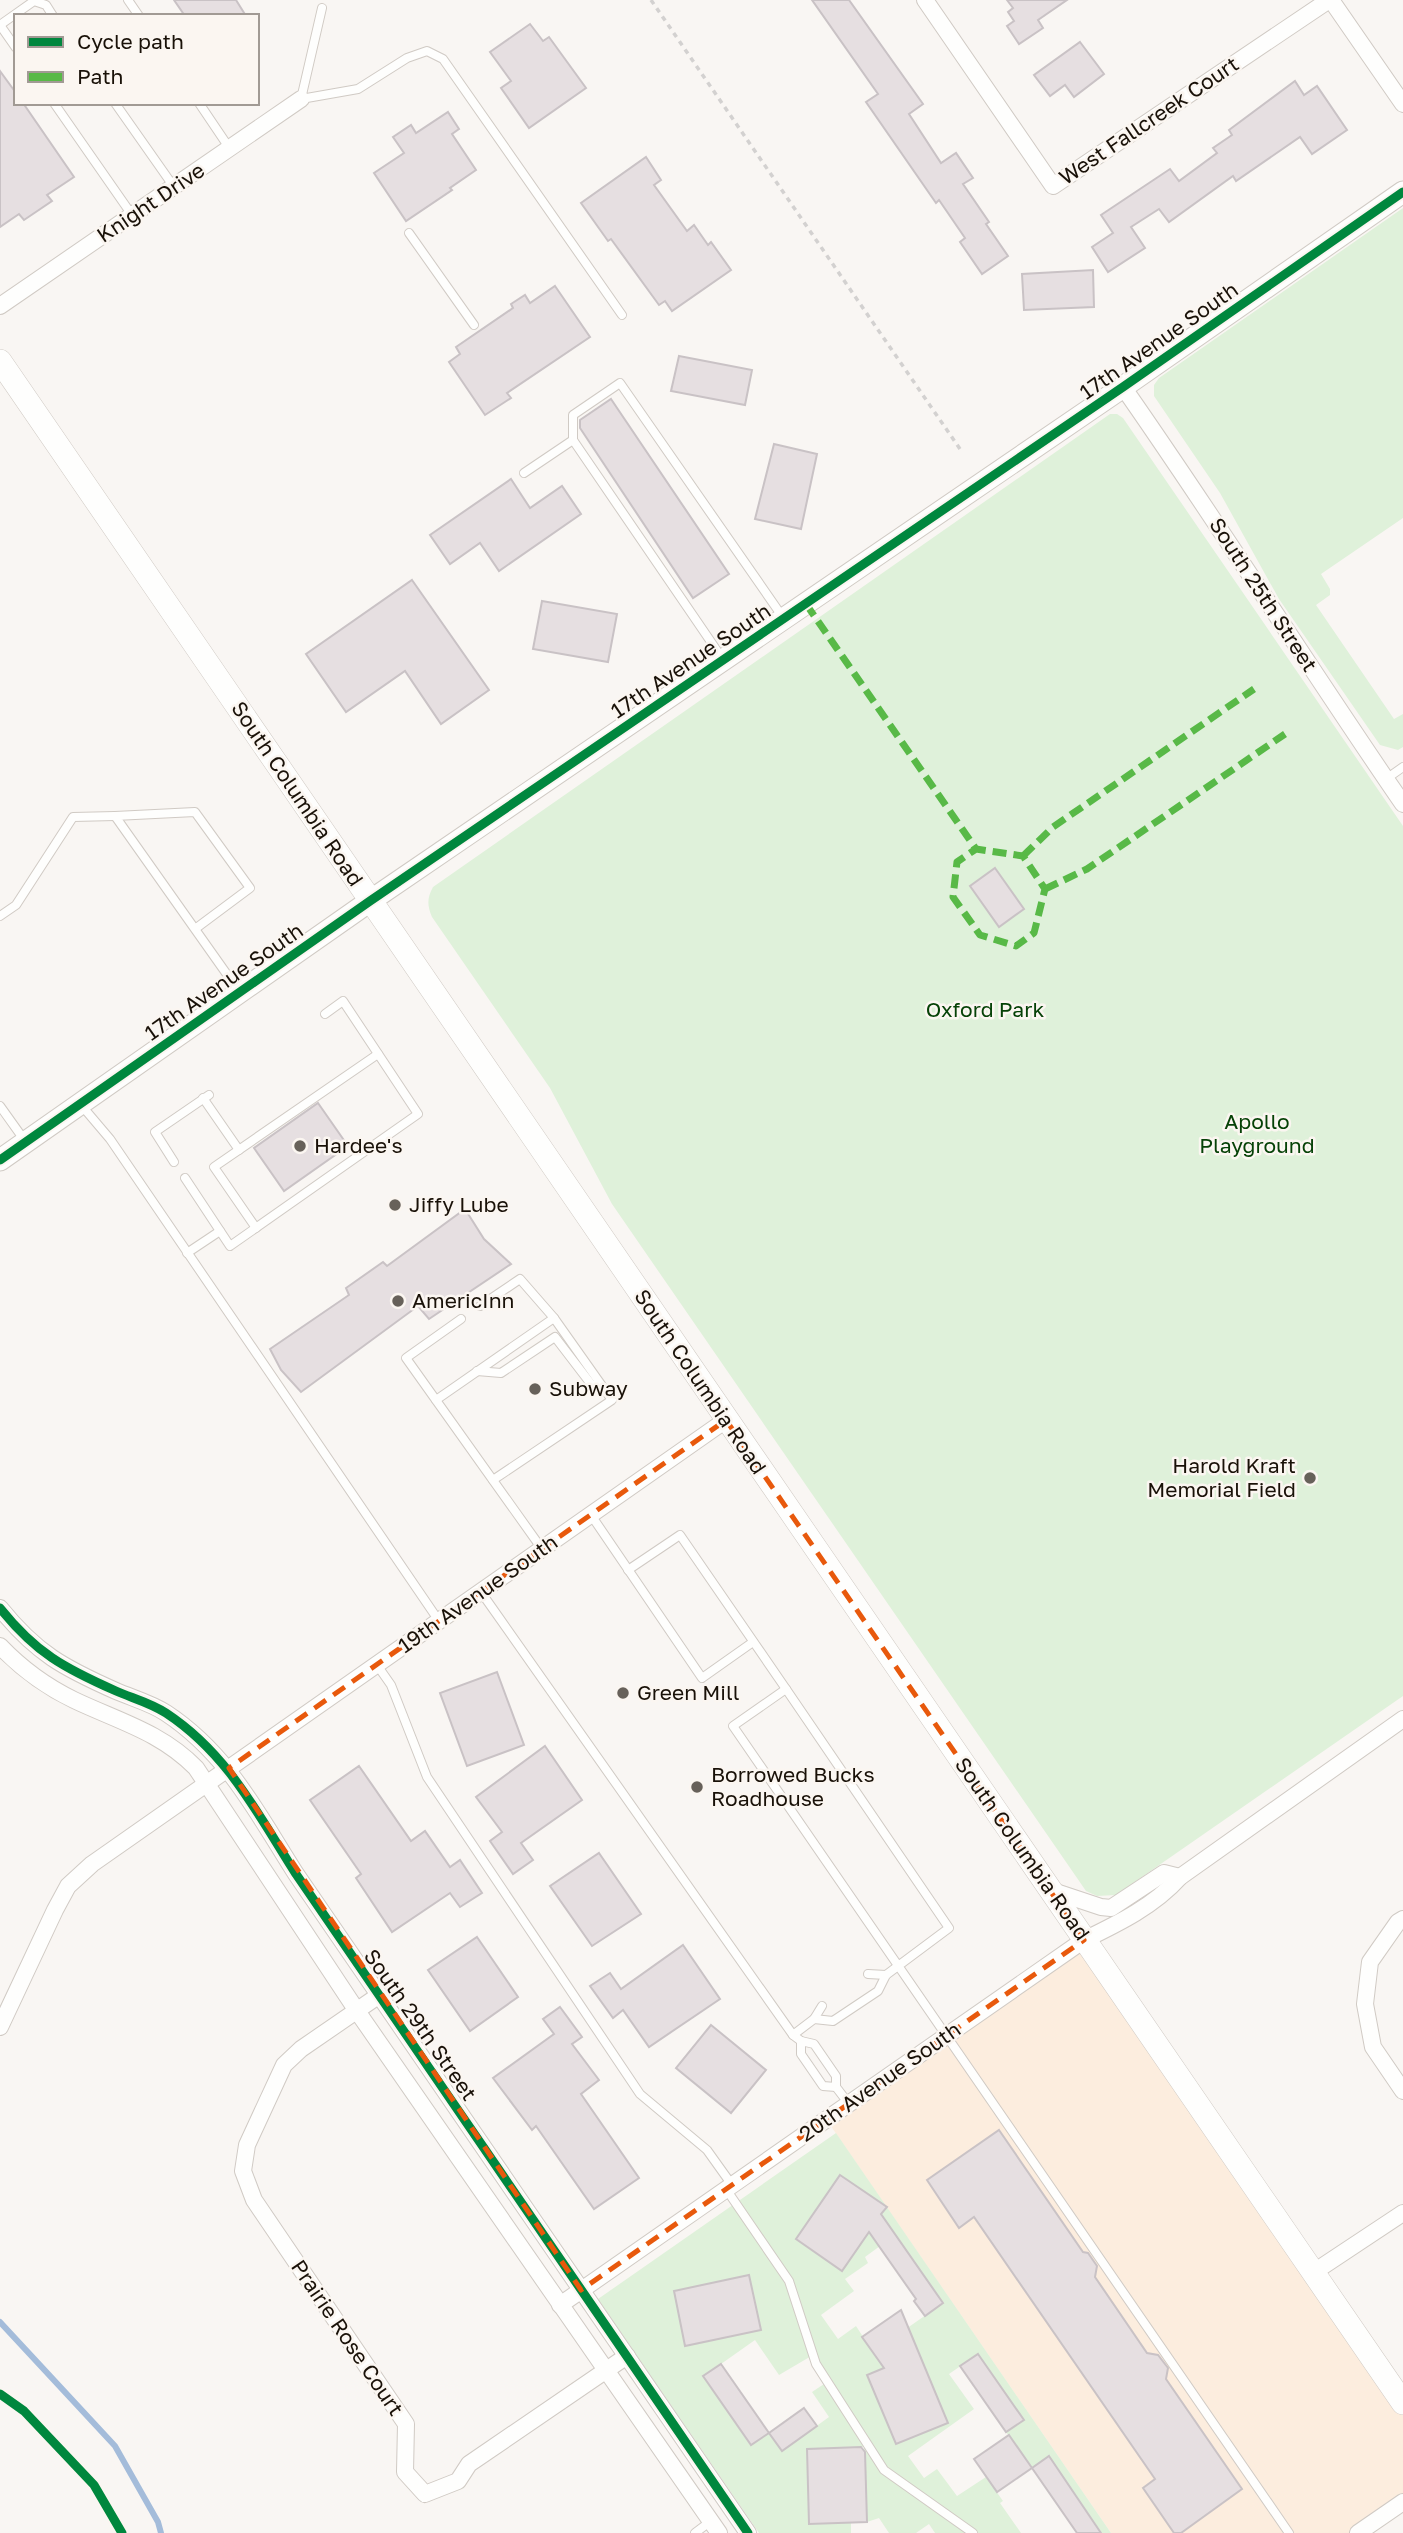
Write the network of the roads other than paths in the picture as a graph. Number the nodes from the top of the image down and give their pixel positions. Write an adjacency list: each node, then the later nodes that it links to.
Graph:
1 (925, 0): 2 (street, West Fallcreek Court)
2 (1330, 0): 9 (street)
3 (322, 8): 8 (lane)
4 (16, 14): 5 (lane)
5 (52, 14)
6 (0, 25): 7 (lane)
7 (14, 45)
8 (301, 99): 13 (street, Knight Drive); 19 (lane)
9 (1403, 104)
10 (55, 105): 16 (lane)
11 (116, 105): 14 (lane)
12 (200, 105): 13 (lane)
13 (230, 149): 14 (street, Knight Drive)
14 (174, 187): 16 (street, Knight Drive)
15 (1403, 192): 22 (street, 17th Avenue South)
16 (132, 215): 18 (street, Knight Drive)
17 (409, 233): 20 (lane)
18 (0, 306)
19 (622, 315)
20 (474, 325)
21 (0, 361): 31 (main road, South Columbia Road)
22 (1123, 387): 25 (street, 17th Avenue South); 28 (street, South 25th Street)
23 (573, 440): 24 (lane); 25 (lane); 26 (lane)
24 (524, 473)
25 (784, 619): 26 (street, 17th Avenue South)
26 (723, 660): 31 (street, 17th Avenue South)
27 (1403, 767): 28 (lane)
28 (1386, 779): 29 (street, South 25th Street)
29 (1403, 804)
30 (115, 816): 32 (lane); 33 (lane); 33 (lane)
31 (370, 901): 34 (street, 17th Avenue South); 53 (main road, South Columbia Road)
32 (0, 916)
33 (195, 929): 34 (lane)
34 (240, 992): 37 (street, 17th Avenue South)
35 (325, 1014): 36 (lane)
36 (378, 1054): 40 (lane); 44 (lane)
37 (80, 1104): 39 (street, 17th Avenue South); 46 (lane)
38 (0, 1106): 39 (lane)
39 (26, 1142): 41 (street, 17th Avenue South)
40 (239, 1150): 42 (lane); 44 (lane)
41 (0, 1160)
42 (174, 1162)
43 (185, 1178): 45 (lane)
44 (256, 1228): 45 (lane)
45 (220, 1231): 46 (lane)
46 (187, 1253): 60 (lane)
47 (481, 1306): 48 (lane)
48 (554, 1318): 50 (lane); 51 (lane)
49 (461, 1319): 52 (lane)
50 (477, 1371): 51 (lane); 52 (lane)
51 (603, 1388): 54 (lane)
52 (436, 1400): 54 (lane)
53 (726, 1420): 55 (street, 19th Avenue South); 69 (main road, South Columbia Road)
54 (493, 1480): 56 (lane)
55 (591, 1515): 56 (street, 19th Avenue South); 57 (lane)
56 (542, 1549): 58 (street, 19th Avenue South)
57 (628, 1570): 61 (lane); 61 (lane)
58 (481, 1592): 60 (street, 19th Avenue South); 81 (lane)
59 (0, 1608): 66 (street, South 29th Street)
60 (439, 1622): 63 (street, 19th Avenue South)
61 (753, 1642): 64 (lane)
62 (0, 1646): 67 (street, South 29th Street)
63 (377, 1665): 66 (street, 19th Avenue South); 85 (lane)
64 (786, 1689): 72 (lane); 72 (lane)
65 (1403, 1719): 68 (street, 20th Avenue South)
66 (229, 1768): 67 (street); 75 (street, South 29th Street)
67 (206, 1784): 77 (street, South 29th Street); 79 (street)
68 (1180, 1877): 69 (street, 20th Avenue South); 71 (street, 20th Avenue South)
69 (1050, 1890): 71 (main road, South Columbia Road)
70 (1403, 1919): 83 (street)
71 (1084, 1940): 80 (street, 20th Avenue South); 87 (main road, South Columbia Road)
72 (897, 1967): 74 (lane); 80 (lane)
73 (868, 1973): 74 (lane)
74 (886, 1975): 78 (lane)
75 (379, 1996): 77 (street, South 29th Street); 88 (street, South 29th Street)
76 (822, 2006): 78 (lane)
77 (357, 2011): 89 (street, South 29th Street); 91 (street, Prairie Rose Court)
78 (814, 2019): 81 (lane)
79 (0, 2026)
80 (946, 2036): 84 (street, 20th Avenue South); 99 (lane)
81 (797, 2038): 82 (lane); 82 (lane)
82 (836, 2087): 84 (lane)
83 (1403, 2091)
84 (849, 2104): 85 (street, 20th Avenue South)
85 (729, 2187): 88 (street, 20th Avenue South); 98 (lane)
86 (1403, 2213): 87 (street)
87 (1314, 2272): 92 (main road, South Columbia Road)
88 (581, 2290): 89 (street); 90 (street, South 29th Street)
89 (560, 2305): 91 (street, South 29th Street)
90 (627, 2356): 91 (street); 94 (street, South 29th Street)
91 (605, 2371): 95 (street, South 29th Street)
92 (1403, 2403)
93 (1403, 2502): 100 (street)
94 (731, 2508): 95 (street); 97 (street, South 29th Street)
95 (715, 2527): 96 (lane)
96 (695, 2533)
97 (748, 2533)
98 (973, 2533)
99 (1289, 2533)
100 (1358, 2533)

